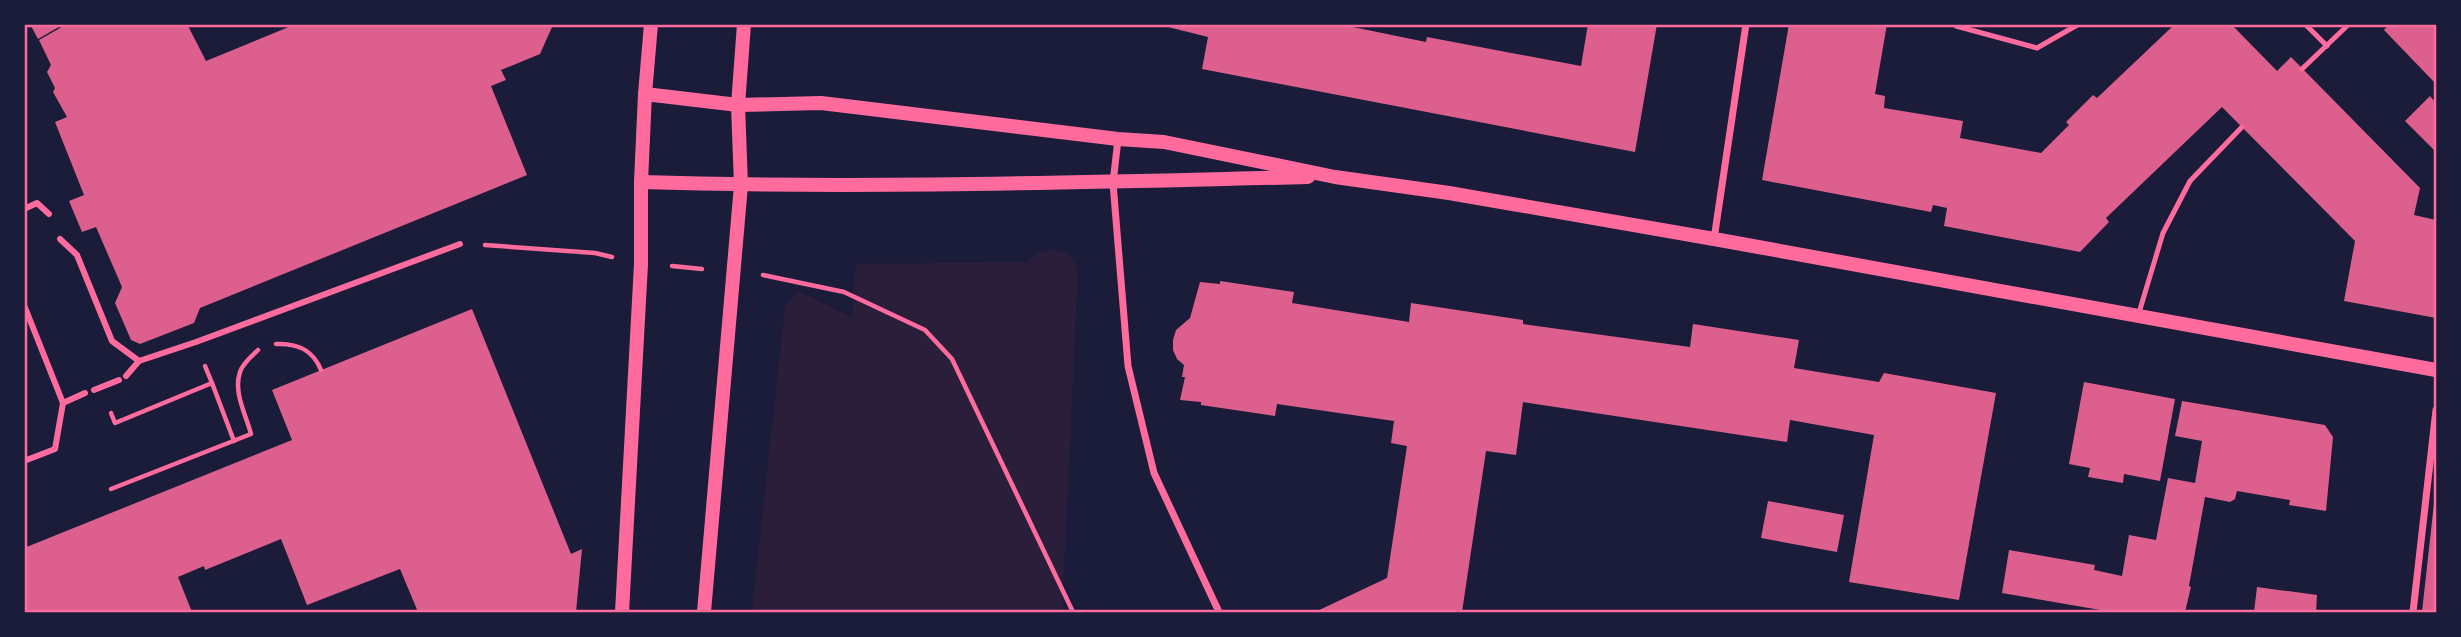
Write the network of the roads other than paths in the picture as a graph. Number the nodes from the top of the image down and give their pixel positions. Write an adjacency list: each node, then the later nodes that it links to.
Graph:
1 (651, 24): 10 (main road)
2 (744, 24): 11 (main road)
3 (1746, 24): 21 (street)
4 (2079, 24): 7 (lane)
5 (2305, 24): 8 (lane)
6 (2349, 24): 8 (lane)
7 (1956, 26)
8 (2328, 46): 9 (lane)
9 (2302, 69)
10 (645, 94): 11 (main road); 15 (main road)
11 (738, 105): 13 (main road); 17 (main road)
12 (2242, 127): 24 (lane)
13 (1118, 139): 14 (main road); 16 (street)
14 (1335, 177): 16 (main road); 21 (main road)
15 (641, 182): 17 (main road); 32 (main road)
16 (1113, 183): 17 (main road); 34 (street)
17 (741, 185): 33 (main road)
18 (24, 209): 19 (street)
19 (49, 214)
20 (60, 239): 25 (street)
21 (1714, 239): 24 (main road)
22 (460, 244): 25 (street)
23 (24, 305): 29 (street)
24 (2138, 316): 26 (main road)
25 (139, 361): 27 (street)
26 (2437, 370)
27 (94, 390)
28 (85, 393): 29 (street)
29 (63, 403): 31 (street)
30 (2437, 410): 35 (street)
31 (24, 461)
32 (622, 612)
33 (704, 612)
34 (1220, 612)
35 (2413, 612)

